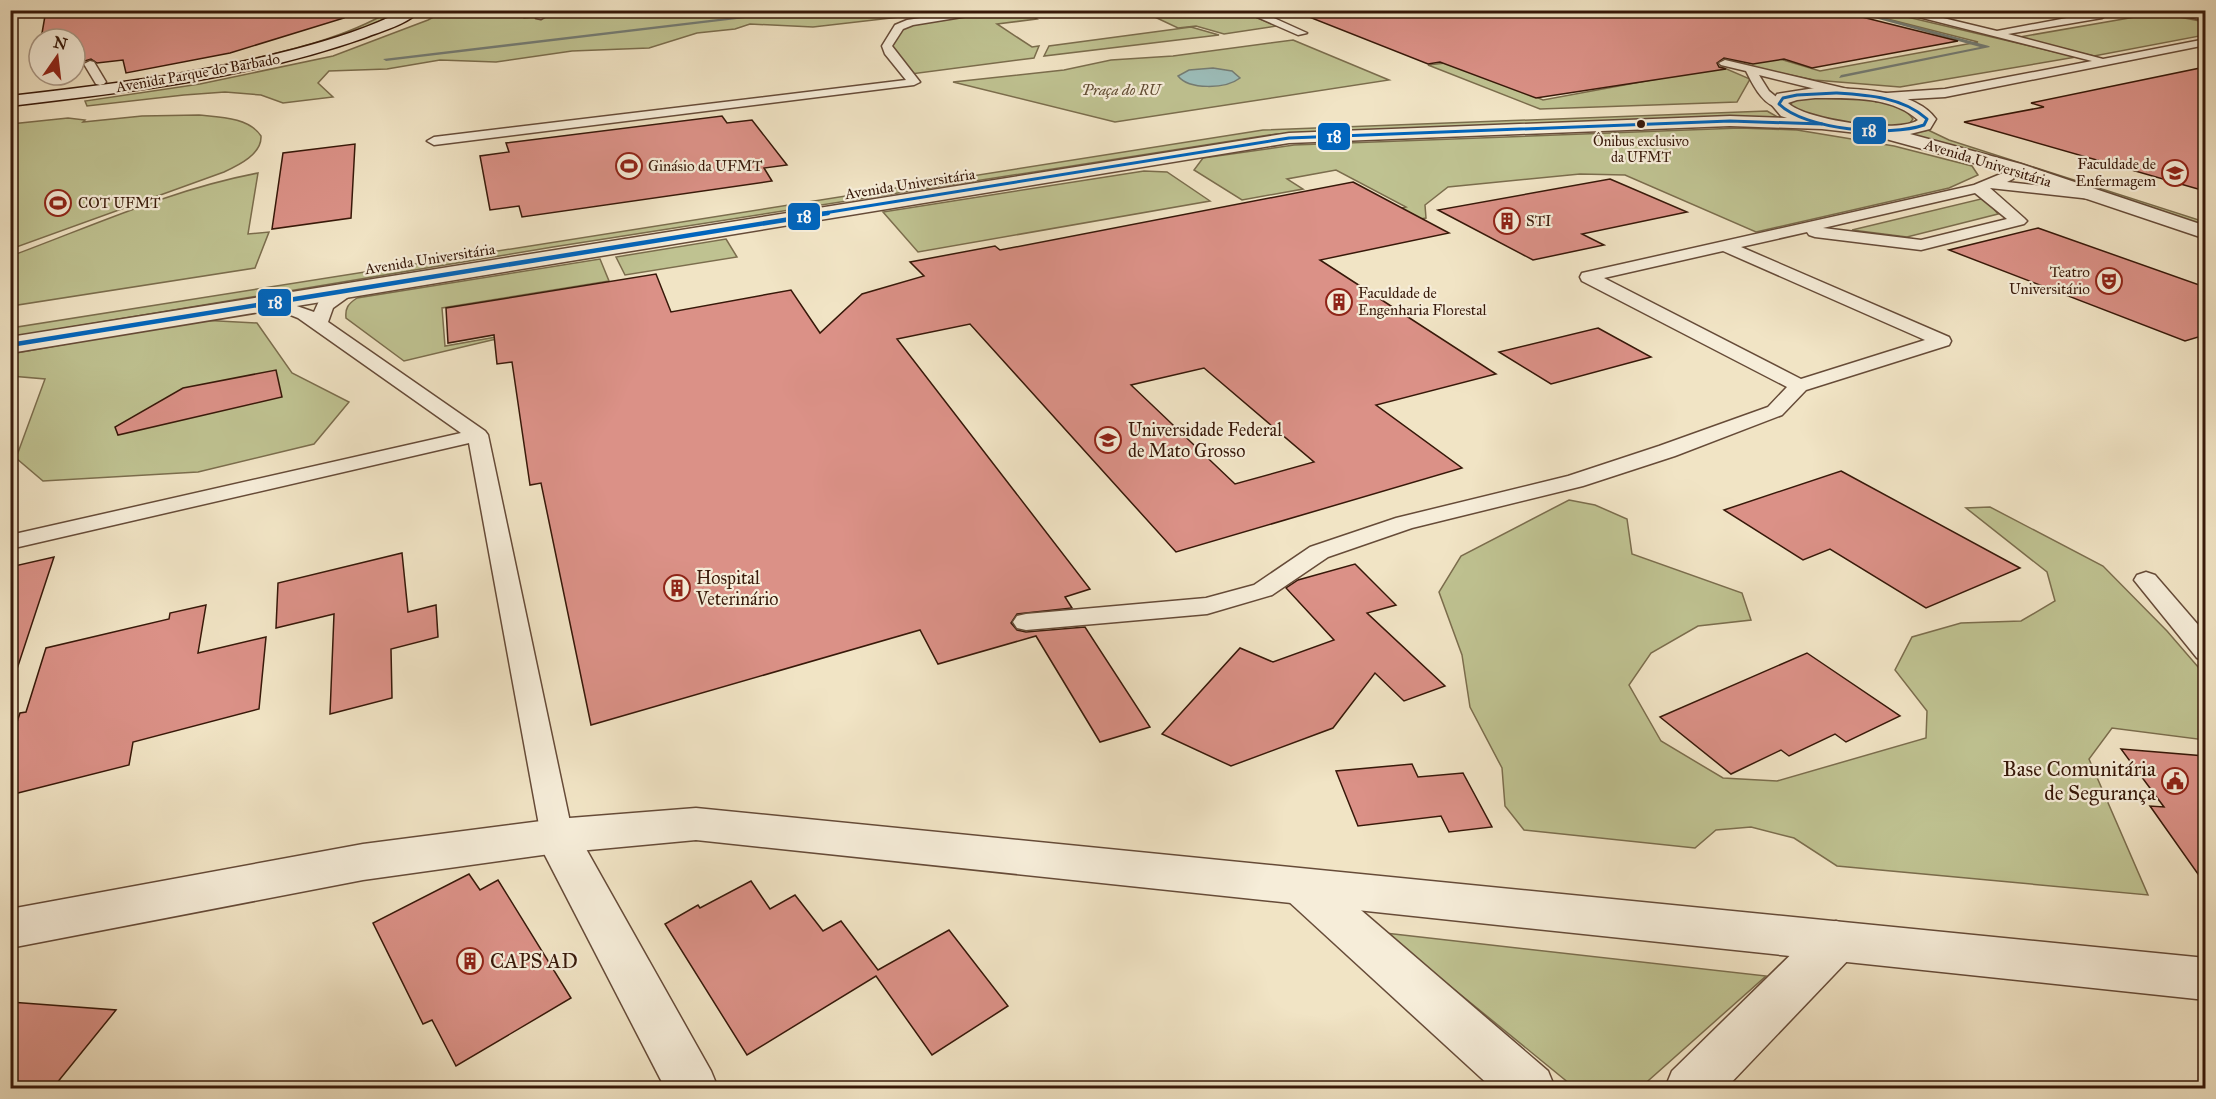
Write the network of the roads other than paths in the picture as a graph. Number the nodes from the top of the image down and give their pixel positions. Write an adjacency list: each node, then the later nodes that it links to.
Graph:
1 (415, 10): 24 (street, Avenida Parque do Barbado)
2 (1000, 10): 29 (lane)
3 (1246, 10): 12 (lane)
4 (1896, 10): 13 (lane)
5 (2082, 10): 13 (lane)
6 (2166, 10): 11 (lane)
7 (10, 11): 8 (lane)
8 (15, 11): 9 (lane)
9 (11, 16)
10 (363, 17): 19 (street, Avenida Parque do Barbado)
11 (2205, 18)
12 (1302, 33)
13 (1991, 33): 15 (lane)
14 (2205, 42): 15 (lane)
15 (2106, 61): 21 (lane)
16 (1725, 63): 18 (lane)
17 (90, 64): 19 (lane)
18 (1751, 71): 22 (lane); 25 (lane)
19 (100, 82): 20 (street, Avenida Parque do Barbado)
20 (10, 93)
21 (1945, 93): 23 (lane); 26 (lane)
22 (1852, 94): 23 (street, Avenida Universitária); 25 (street, Avenida Universitária)
23 (1876, 97): 26 (street, Avenida Universitária)
24 (10, 101)
25 (1779, 104): 27 (street, Avenida Universitária); 37 (street, Avenida Universitária)
26 (1924, 116): 28 (street, Avenida Universitária); 33 (street, Avenida Universitária)
27 (1822, 124): 28 (street, Avenida Universitária); 38 (street, Avenida Universitária)
28 (1872, 131): 30 (street, Avenida Universitária)
29 (434, 141)
30 (2014, 168): 31 (lane); 32 (street, Avenida Universitária)
31 (1983, 187): 32 (lane); 34 (lane); 34 (lane)
32 (2091, 195): 35 (street, Avenida Universitária)
33 (2205, 218)
34 (1797, 230): 36 (lane)
35 (2205, 233)
36 (1725, 246): 42 (lane); 42 (lane)
37 (236, 289)
38 (349, 290): 39 (street, Avenida Universitária); 40 (lane)
39 (249, 306): 40 (lane); 41 (street, Avenida Universitária)
40 (319, 322): 43 (lane)
41 (10, 345)
42 (1799, 386): 46 (lane)
43 (478, 435): 44 (lane); 48 (lane)
44 (10, 542)
45 (2146, 580): 47 (lane)
46 (1026, 622)
47 (2205, 652)
48 (558, 836): 49 (street); 50 (street); 55 (street)
49 (1303, 887): 52 (street); 56 (street)
50 (66, 919): 51 (street); 53 (street)
51 (10, 929)
52 (1836, 941): 54 (street); 57 (street)
53 (10, 942)
54 (2205, 979)
55 (692, 1089)
56 (1528, 1089)
57 (1691, 1089)

